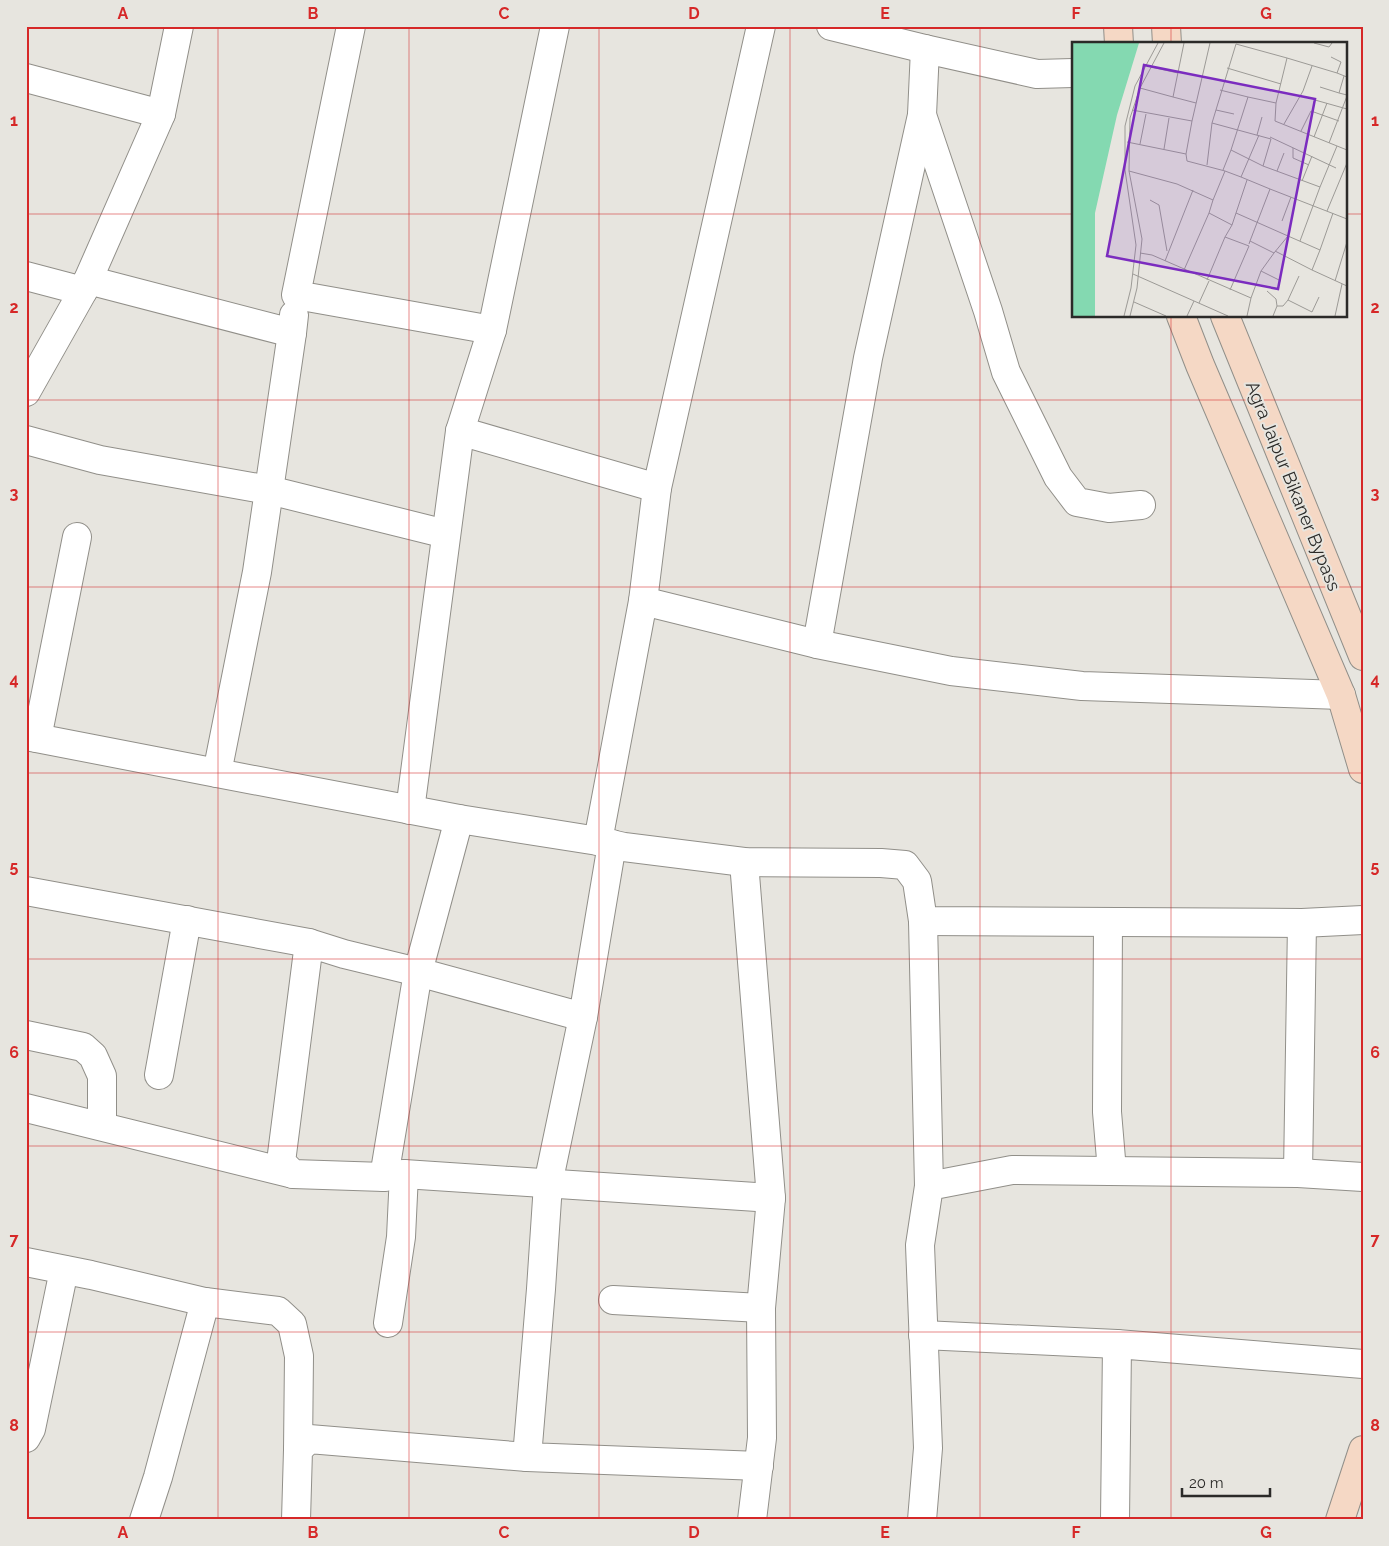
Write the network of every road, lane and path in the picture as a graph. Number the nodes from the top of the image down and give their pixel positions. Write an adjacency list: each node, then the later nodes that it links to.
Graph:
1 (178, 26): 13 (street)
2 (351, 26): 17 (street)
3 (555, 26): 20 (street)
4 (761, 26): 25 (street)
5 (831, 26): 10 (street)
6 (1118, 26): 8 (main road)
7 (1166, 26): 9 (main road)
8 (1119, 42)
9 (1167, 42)
10 (925, 49): 11 (street); 14 (street)
11 (1072, 73)
12 (26, 78): 13 (street)
13 (161, 114): 16 (street)
14 (922, 115): 27 (street); 31 (street)
15 (26, 276): 16 (street)
16 (86, 286): 21 (street); 22 (street)
17 (296, 295): 20 (street); 21 (street)
18 (1182, 318): 33 (main road)
19 (1226, 318): 32 (main road, Agra Jaipur Bikaner Bypass)
20 (492, 330): 23 (street)
21 (292, 333): 26 (street)
22 (26, 392)
23 (460, 431): 25 (street); 28 (street)
24 (26, 440): 26 (street)
25 (657, 488): 30 (street)
26 (269, 490): 28 (street); 36 (street)
27 (1140, 505)
28 (446, 534): 37 (street)
29 (76, 537): 34 (street)
30 (643, 601): 31 (street); 39 (street)
31 (817, 644): 33 (street)
32 (1363, 656)
33 (1341, 695): 35 (main road)
34 (32, 737): 36 (street)
35 (1363, 769)
36 (217, 773): 37 (street)
37 (410, 810): 38 (street)
38 (459, 819): 39 (street); 48 (street)
39 (605, 843): 40 (street); 49 (street)
40 (744, 862): 44 (street); 61 (street)
41 (26, 890): 42 (street)
42 (187, 920): 47 (street); 51 (street)
43 (1363, 920): 46 (street)
44 (923, 921): 45 (street); 60 (street)
45 (1108, 922): 46 (street); 54 (street)
46 (1302, 923): 55 (street)
47 (309, 943): 48 (street); 56 (street)
48 (418, 972): 49 (street); 57 (street)
49 (583, 1017): 59 (street)
50 (26, 1035): 53 (street)
51 (159, 1075)
52 (26, 1108): 53 (street)
53 (102, 1126): 56 (street)
54 (1112, 1171): 55 (street); 60 (street)
55 (1298, 1172): 58 (street)
56 (293, 1174): 57 (street)
57 (394, 1176): 59 (street); 67 (street)
58 (1363, 1177)
59 (548, 1184): 61 (street); 74 (street)
60 (929, 1186): 68 (street)
61 (771, 1198): 66 (street)
62 (26, 1262): 63 (street)
63 (64, 1270): 65 (street); 71 (street)
64 (613, 1300): 66 (street)
65 (205, 1302): 72 (street); 76 (street)
66 (760, 1308): 75 (street)
67 (388, 1323)
68 (924, 1335): 69 (street); 79 (street)
69 (1117, 1344): 70 (street); 80 (street)
70 (1363, 1364)
71 (26, 1438)
72 (298, 1450): 74 (street); 77 (street)
73 (1363, 1450): 81 (main road)
74 (527, 1457): 75 (street)
75 (758, 1466): 78 (street)
76 (144, 1520)
77 (296, 1520)
78 (752, 1520)
79 (922, 1520)
80 (1114, 1520)
81 (1340, 1520)

